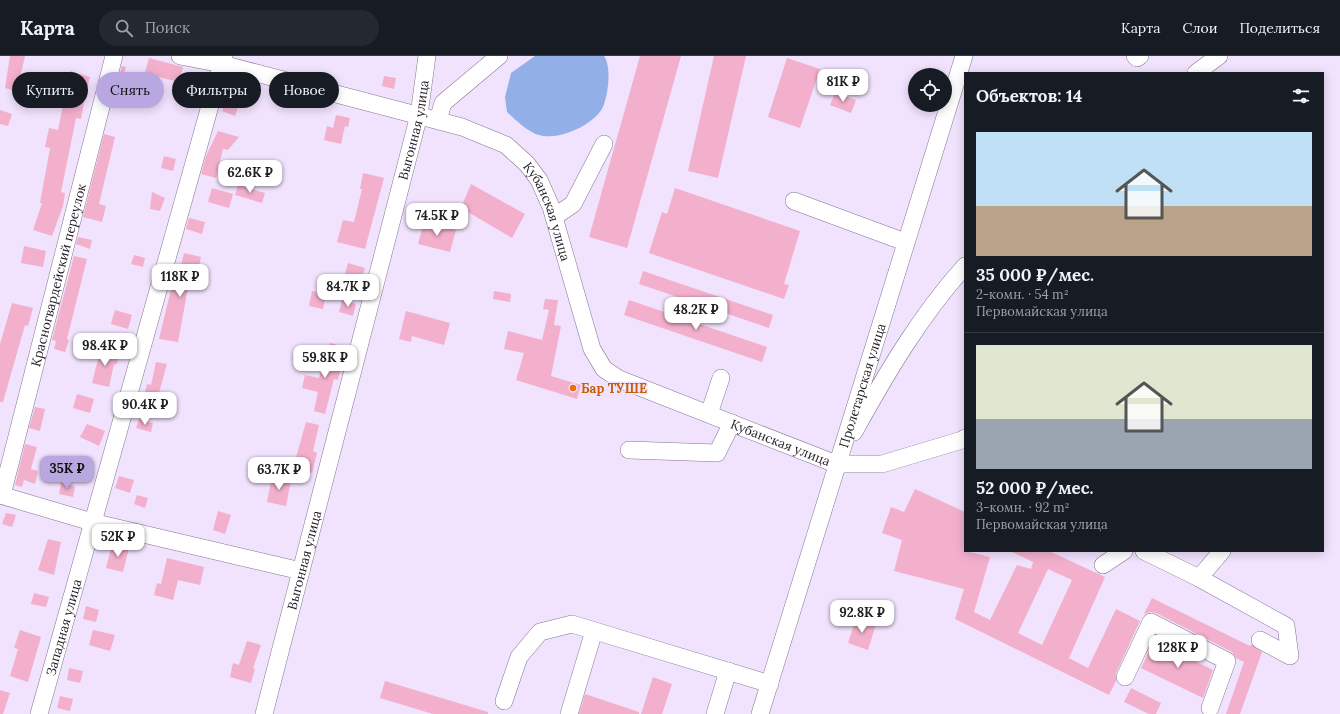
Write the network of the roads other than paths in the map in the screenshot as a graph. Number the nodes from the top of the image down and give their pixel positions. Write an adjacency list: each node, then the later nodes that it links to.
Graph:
1 (114, 56): 24 (street, Красногвардейский переулок)
2 (180, 56): 9 (street, Кубанская улица)
3 (427, 56): 11 (street, Выгонная улица)
4 (499, 56): 12 (street)
5 (964, 56): 16 (street, Пролетарская улица)
6 (1135, 56): 7 (street)
7 (1140, 56)
8 (1218, 56): 10 (street)
9 (223, 60): 11 (street, Кубанская улица); 25 (street, Западная улица)
10 (1197, 72)
11 (419, 115): 12 (street, Кубанская улица); 30 (street, Выгонная улица)
12 (438, 120): 15 (street, Кубанская улица)
13 (604, 144): 15 (street)
14 (794, 201): 16 (street)
15 (554, 217): 19 (street, Кубанская улица)
16 (905, 242): 23 (street, Пролетарская улица)
17 (964, 267): 23 (street)
18 (721, 378): 19 (street)
19 (709, 414): 20 (street, Кубанская улица)
20 (732, 423): 22 (street); 23 (street, Кубанская улица)
21 (964, 438): 23 (street)
22 (629, 450)
23 (836, 464): 36 (street, Пролетарская улица)
24 (1, 495): 25 (street)
25 (92, 522): 30 (street); 39 (street, Западная улица)
26 (1122, 552): 29 (street)
27 (1146, 552): 31 (street)
28 (1221, 552): 31 (street)
29 (1102, 565)
30 (300, 571): 40 (street, Выгонная улица)
31 (1199, 578): 33 (street)
32 (594, 631): 34 (street); 37 (street); 41 (street)
33 (1260, 640)
34 (728, 671): 36 (street); 42 (street)
35 (1125, 678): 38 (street)
36 (770, 684): 43 (street, Пролетарская улица)
37 (504, 701)
38 (1210, 708)
39 (39, 714)
40 (264, 714)
41 (569, 714)
42 (715, 714)
43 (760, 714)

